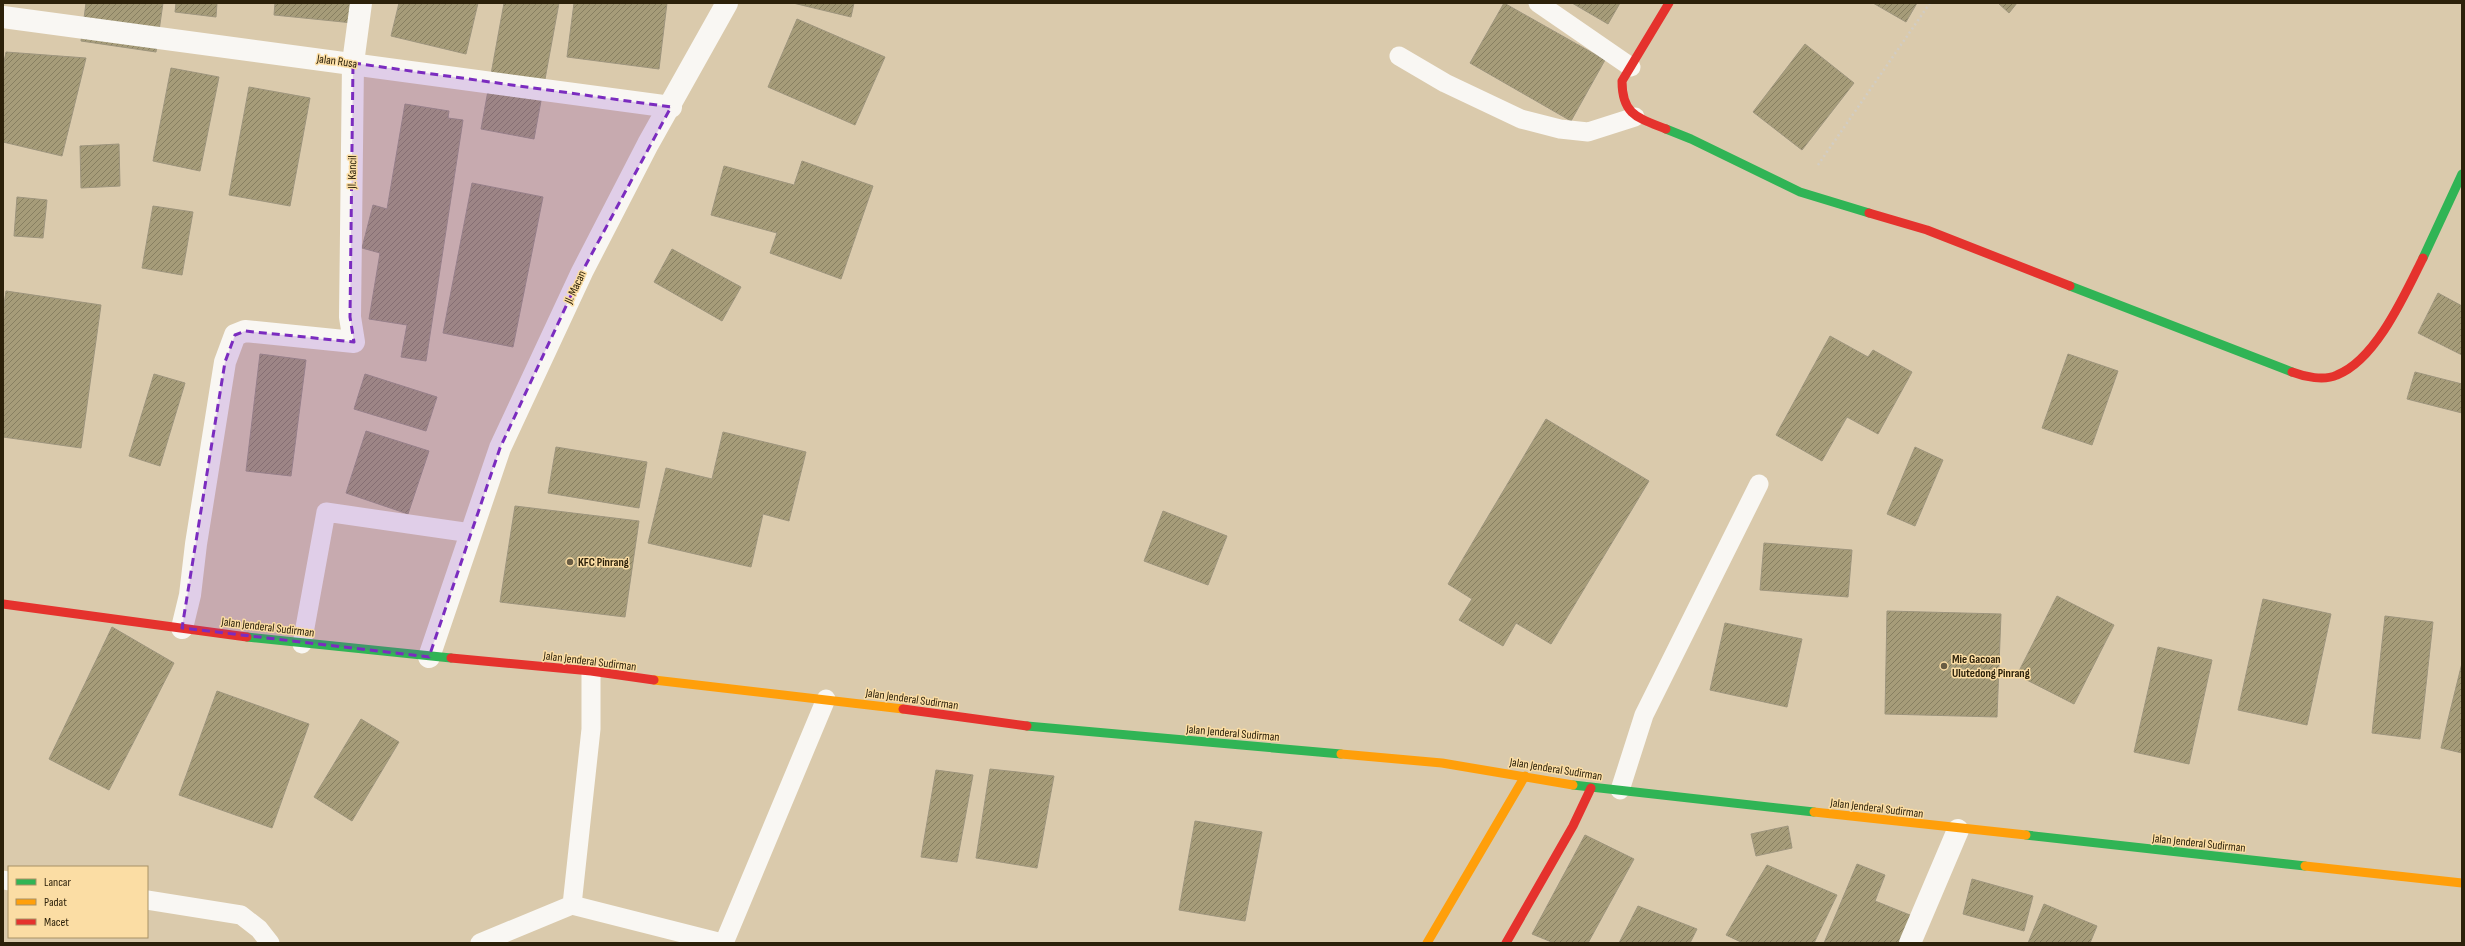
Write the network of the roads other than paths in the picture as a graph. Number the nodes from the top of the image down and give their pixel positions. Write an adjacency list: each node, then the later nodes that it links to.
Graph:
1 (361, 3): 7 (street, Jl. Kancil)
2 (728, 3): 9 (street, Jl. Macan)
3 (1538, 3): 8 (lane)
4 (1669, 3): 8 (main road)
5 (3, 17): 7 (street, Jalan Rusa)
6 (1399, 56): 10 (lane)
7 (353, 63): 9 (street, Jalan Rusa); 16 (street, Jl. Kancil)
8 (1631, 67): 10 (main road)
9 (671, 107): 14 (street, Jl. Macan)
10 (1634, 117): 12 (main road)
11 (2462, 174): 12 (main road)
12 (2457, 195)
13 (1759, 484): 23 (lane)
14 (471, 533): 17 (lane); 18 (street, Jl. Macan)
15 (3, 604): 16 (main road, Jalan Jenderal Sudirman)
16 (182, 628): 17 (main road, Jalan Jenderal Sudirman)
17 (302, 644): 18 (main road, Jalan Jenderal Sudirman)
18 (429, 657): 19 (main road, Jalan Jenderal Sudirman)
19 (591, 671): 20 (main road, Jalan Jenderal Sudirman); 27 (lane)
20 (826, 699): 21 (main road, Jalan Jenderal Sudirman); 30 (lane)
21 (1525, 776): 22 (main road, Jalan Jenderal Sudirman); 31 (main road)
22 (1591, 788): 23 (main road, Jalan Jenderal Sudirman); 32 (main road)
23 (1620, 790): 24 (main road, Jalan Jenderal Sudirman)
24 (1958, 830): 25 (main road, Jalan Jenderal Sudirman); 33 (street)
25 (2462, 883)
26 (148, 900): 28 (lane)
27 (572, 905): 29 (lane); 30 (lane)
28 (270, 943)
29 (480, 943)
30 (723, 943)
31 (1427, 943)
32 (1506, 943)
33 (1910, 943)

